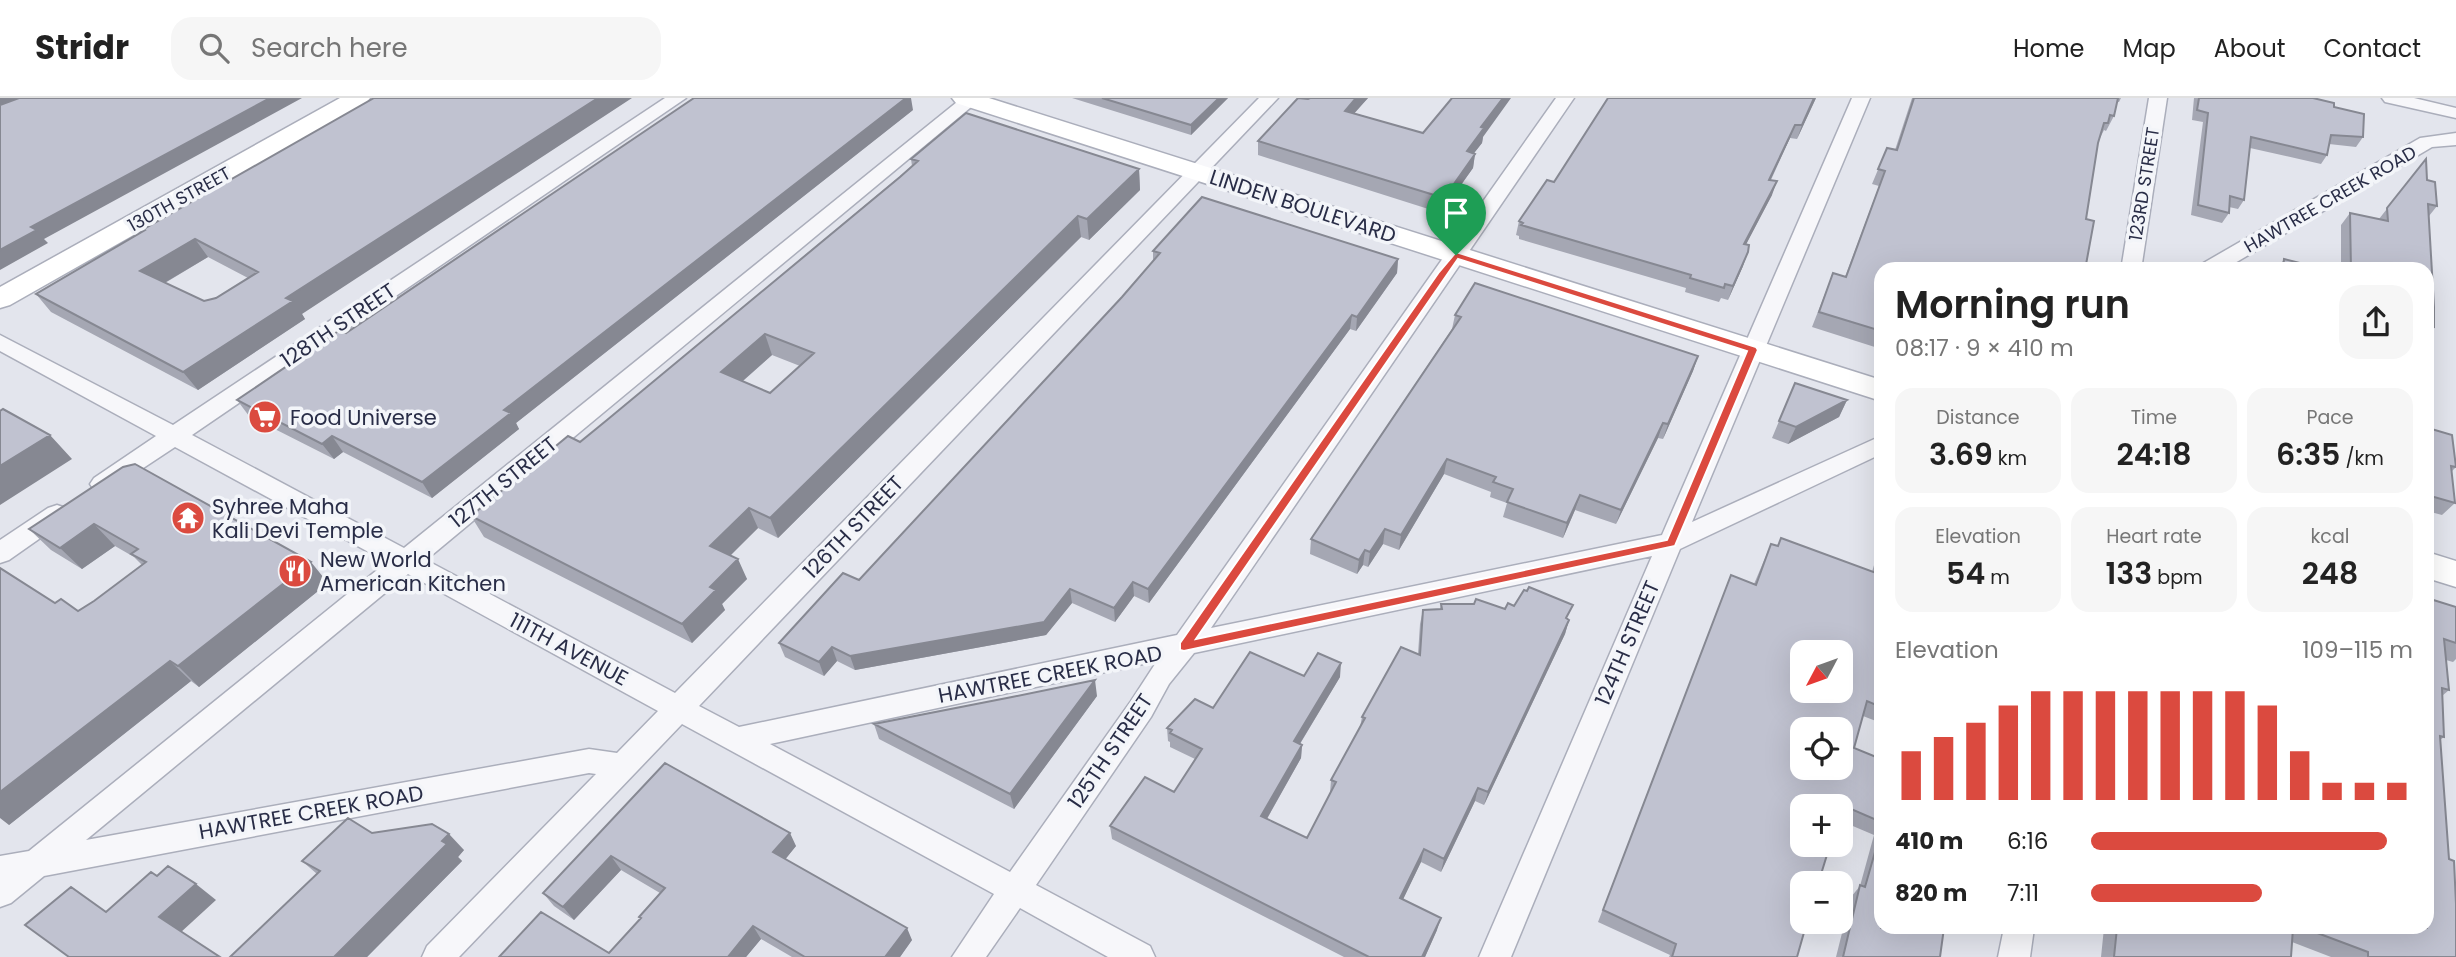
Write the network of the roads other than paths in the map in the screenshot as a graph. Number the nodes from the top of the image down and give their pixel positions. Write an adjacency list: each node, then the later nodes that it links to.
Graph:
1 (358, 98): 15 (main road, 130TH STREET)
2 (677, 98): 19 (street, 128TH STREET)
3 (1269, 98): 11 (street, 126TH STREET)
4 (1565, 98): 12 (street, 125TH STREET)
5 (1861, 98): 17 (street, 124TH STREET)
6 (2158, 98): 13 (street, 123RD STREET)
7 (2391, 98): 9 (street)
8 (969, 99): 11 (main road, LINDEN BOULEVARD); 23 (street, 127TH STREET)
9 (2453, 107): 10 (street)
10 (2456, 137): 14 (street, HAWTREE CREEK ROAD)
11 (1197, 172): 12 (main road, LINDEN BOULEVARD); 27 (street, 126TH STREET)
12 (1456, 255): 17 (main road, LINDEN BOULEVARD); 26 (street, 125TH STREET)
13 (2132, 262)
14 (2221, 262)
15 (0, 299)
16 (0, 342): 19 (street, 111TH AVENUE)
17 (1753, 350): 18 (main road, LINDEN BOULEVARD); 21 (street, 124TH STREET)
18 (1874, 389)
19 (175, 435): 22 (street, 128TH STREET); 23 (street, 111TH AVENUE)
20 (1874, 447): 21 (street, HAWTREE CREEK ROAD)
21 (1671, 543): 26 (street, HAWTREE CREEK ROAD); 38 (street, 124TH STREET)
22 (0, 553)
23 (406, 561): 27 (street, 111TH AVENUE); 30 (street, 127TH STREET)
24 (2434, 567): 25 (main road)
25 (2456, 574)
26 (1184, 646): 28 (street, HAWTREE CREEK ROAD); 32 (street, 125TH STREET)
27 (678, 709): 28 (street, 111TH AVENUE); 29 (street, 126TH STREET)
28 (736, 740): 32 (street, 111TH AVENUE)
29 (622, 766): 30 (street, HAWTREE CREEK ROAD); 35 (street, 126TH STREET)
30 (32, 866): 31 (street, HAWTREE CREEK ROAD); 33 (street, 127TH STREET)
31 (0, 870)
32 (1014, 891): 36 (street, 125TH STREET); 37 (street, 111TH AVENUE)
33 (0, 892)
34 (2018, 934): 39 (street)
35 (438, 957)
36 (968, 957)
37 (1139, 957)
38 (1495, 957)
39 (2014, 957)

